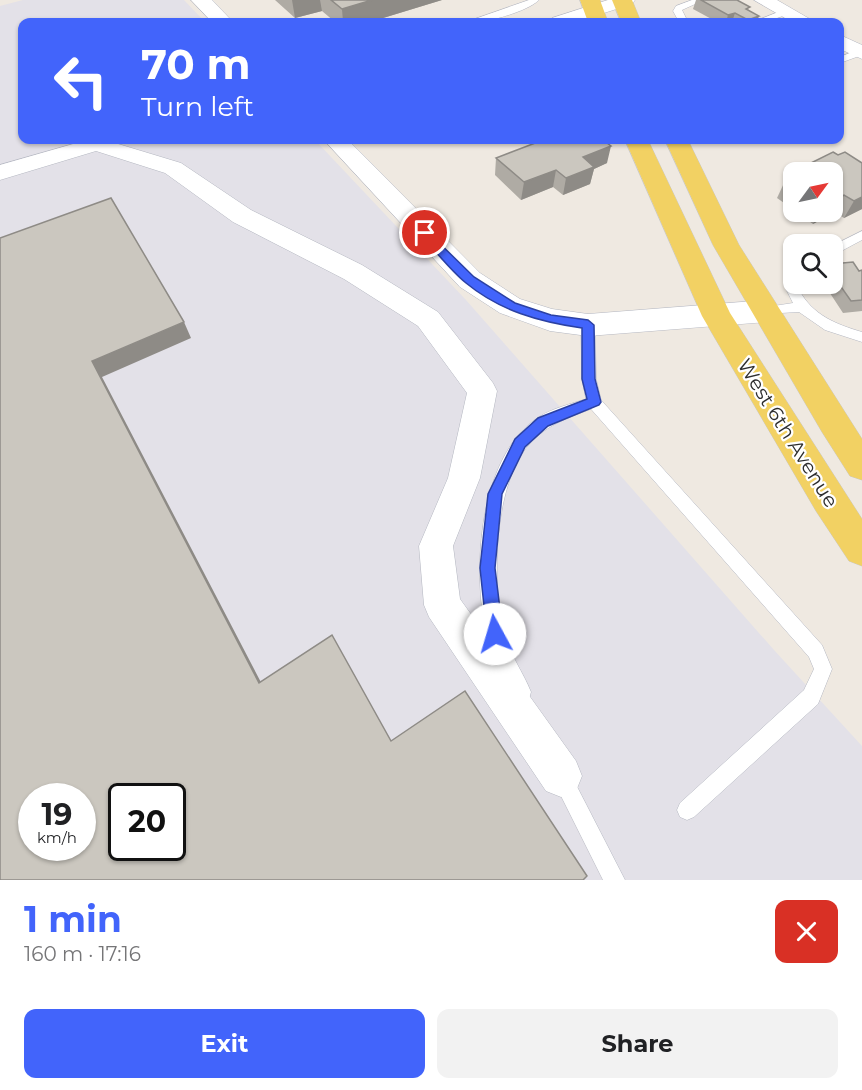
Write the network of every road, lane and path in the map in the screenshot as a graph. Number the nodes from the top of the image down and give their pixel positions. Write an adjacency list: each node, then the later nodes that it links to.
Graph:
1 (201, 0): 9 (street)
2 (535, 0): 7 (lane)
3 (623, 0): 6 (street); 13 (main road)
4 (700, 0): 14 (lane)
5 (763, 0): 8 (street)
6 (594, 11): 12 (street)
7 (504, 12): 10 (lane); 11 (lane)
8 (786, 12): 15 (lane); 16 (street)
9 (219, 18)
10 (484, 18)
11 (512, 18)
12 (572, 18)
13 (630, 18)
14 (681, 18)
15 (769, 18)
16 (797, 18)
17 (844, 44): 18 (street)
18 (861, 53): 19 (lane)
19 (844, 59)
20 (339, 144): 30 (street)
21 (638, 144): 29 (main road, West 6th Avenue)
22 (678, 144): 28 (main road)
23 (0, 173): 35 (street)
24 (862, 234): 25 (lane)
25 (843, 245)
26 (794, 294): 27 (lane)
27 (800, 307): 28 (lane); 31 (lane)
28 (766, 311): 29 (street); 33 (main road)
29 (717, 316): 30 (street); 34 (main road, West 6th Avenue)
30 (588, 325): 32 (lane)
31 (862, 337)
32 (594, 402): 35 (lane); 36 (lane)
33 (862, 465)
34 (862, 549)
35 (561, 776): 37 (lane)
36 (687, 810)
37 (614, 880)

